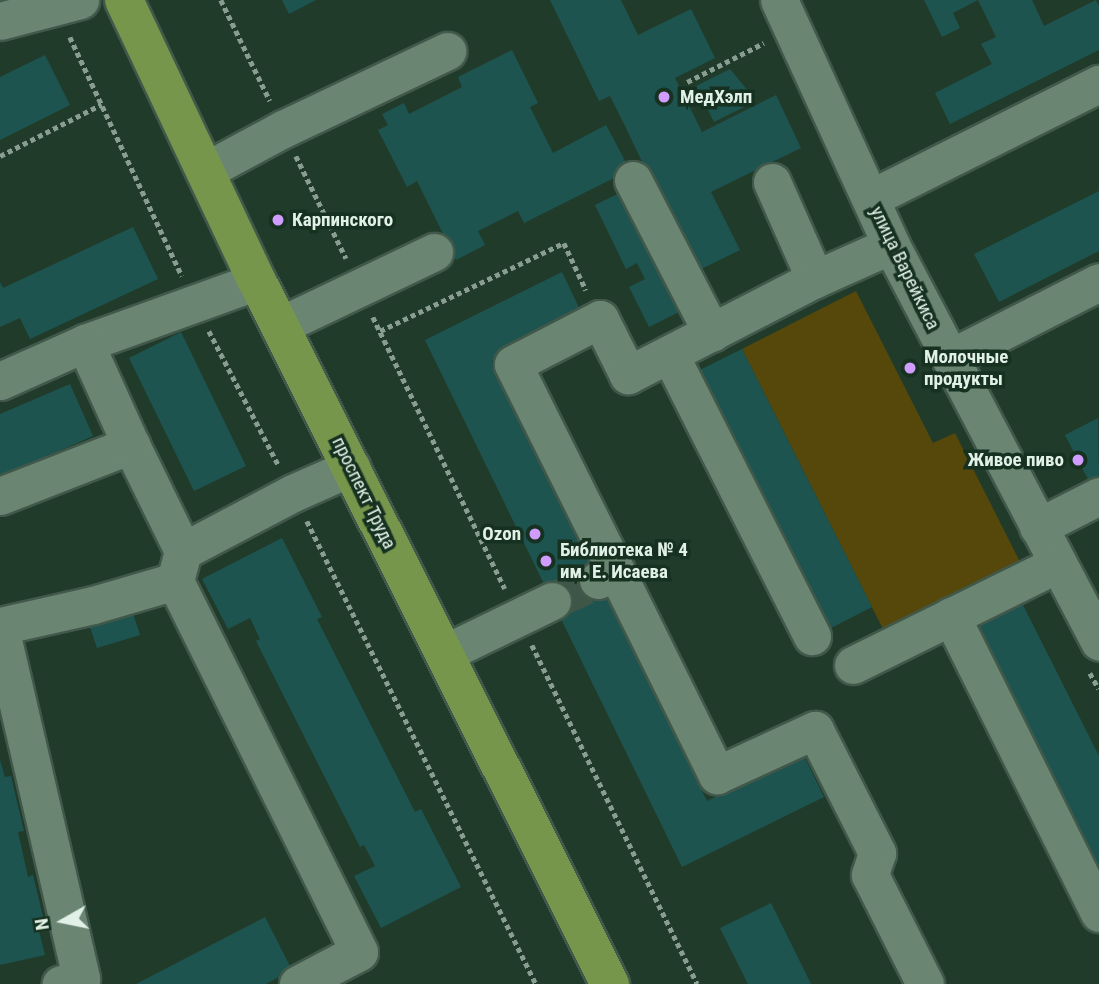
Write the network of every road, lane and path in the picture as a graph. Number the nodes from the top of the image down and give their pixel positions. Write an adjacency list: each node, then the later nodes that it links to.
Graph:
1 (80, 0): 5 (street)
2 (124, 0): 13 (main road, проспект Труда)
3 (221, 0): 11 (path)
4 (779, 0): 16 (street, улица Варейкиса)
5 (0, 21)
6 (772, 39): 8 (path)
7 (447, 51): 11 (street)
8 (687, 82)
9 (1099, 84): 16 (street)
10 (102, 104): 12 (path)
11 (283, 129): 13 (street); 22 (path)
12 (0, 156)
13 (205, 171): 20 (main road, проспект Труда)
14 (633, 180): 26 (street)
15 (772, 182): 19 (street)
16 (871, 198): 17 (street, улица Варейкиса)
17 (891, 245): 19 (street); 29 (street, улица Варейкиса)
18 (434, 252): 22 (street)
19 (815, 279): 26 (street)
20 (257, 281): 24 (main road, проспект Труда); 27 (street)
21 (1099, 282): 29 (street)
22 (361, 289): 24 (street); 25 (path)
23 (600, 319): 25 (path); 28 (street); 51 (street)
24 (279, 326): 32 (main road, проспект Труда)
25 (380, 331): 40 (path)
26 (712, 333): 28 (street)
27 (85, 343): 30 (street); 31 (street)
28 (670, 355): 42 (street)
29 (950, 358): 35 (street, улица Варейкиса)
30 (0, 381)
31 (131, 445): 33 (street); 37 (street)
32 (352, 467): 37 (street); 44 (main road, проспект Труда)
33 (0, 496)
34 (1099, 496): 35 (street)
35 (1038, 527): 36 (street, улица Варейкиса)
36 (1056, 564): 39 (street); 43 (street, улица Варейкиса)
37 (179, 566): 41 (street); 48 (street)
38 (552, 601): 40 (street)
39 (951, 616): 45 (street); 46 (street)
40 (519, 617): 44 (street); 50 (path)
41 (0, 626): 47 (street)
42 (812, 636)
43 (1099, 640)
44 (444, 653): 49 (main road, проспект Труда)
45 (853, 665)
46 (1099, 913)
47 (75, 983)
48 (298, 984)
49 (610, 984)
50 (696, 984)
51 (925, 984)

